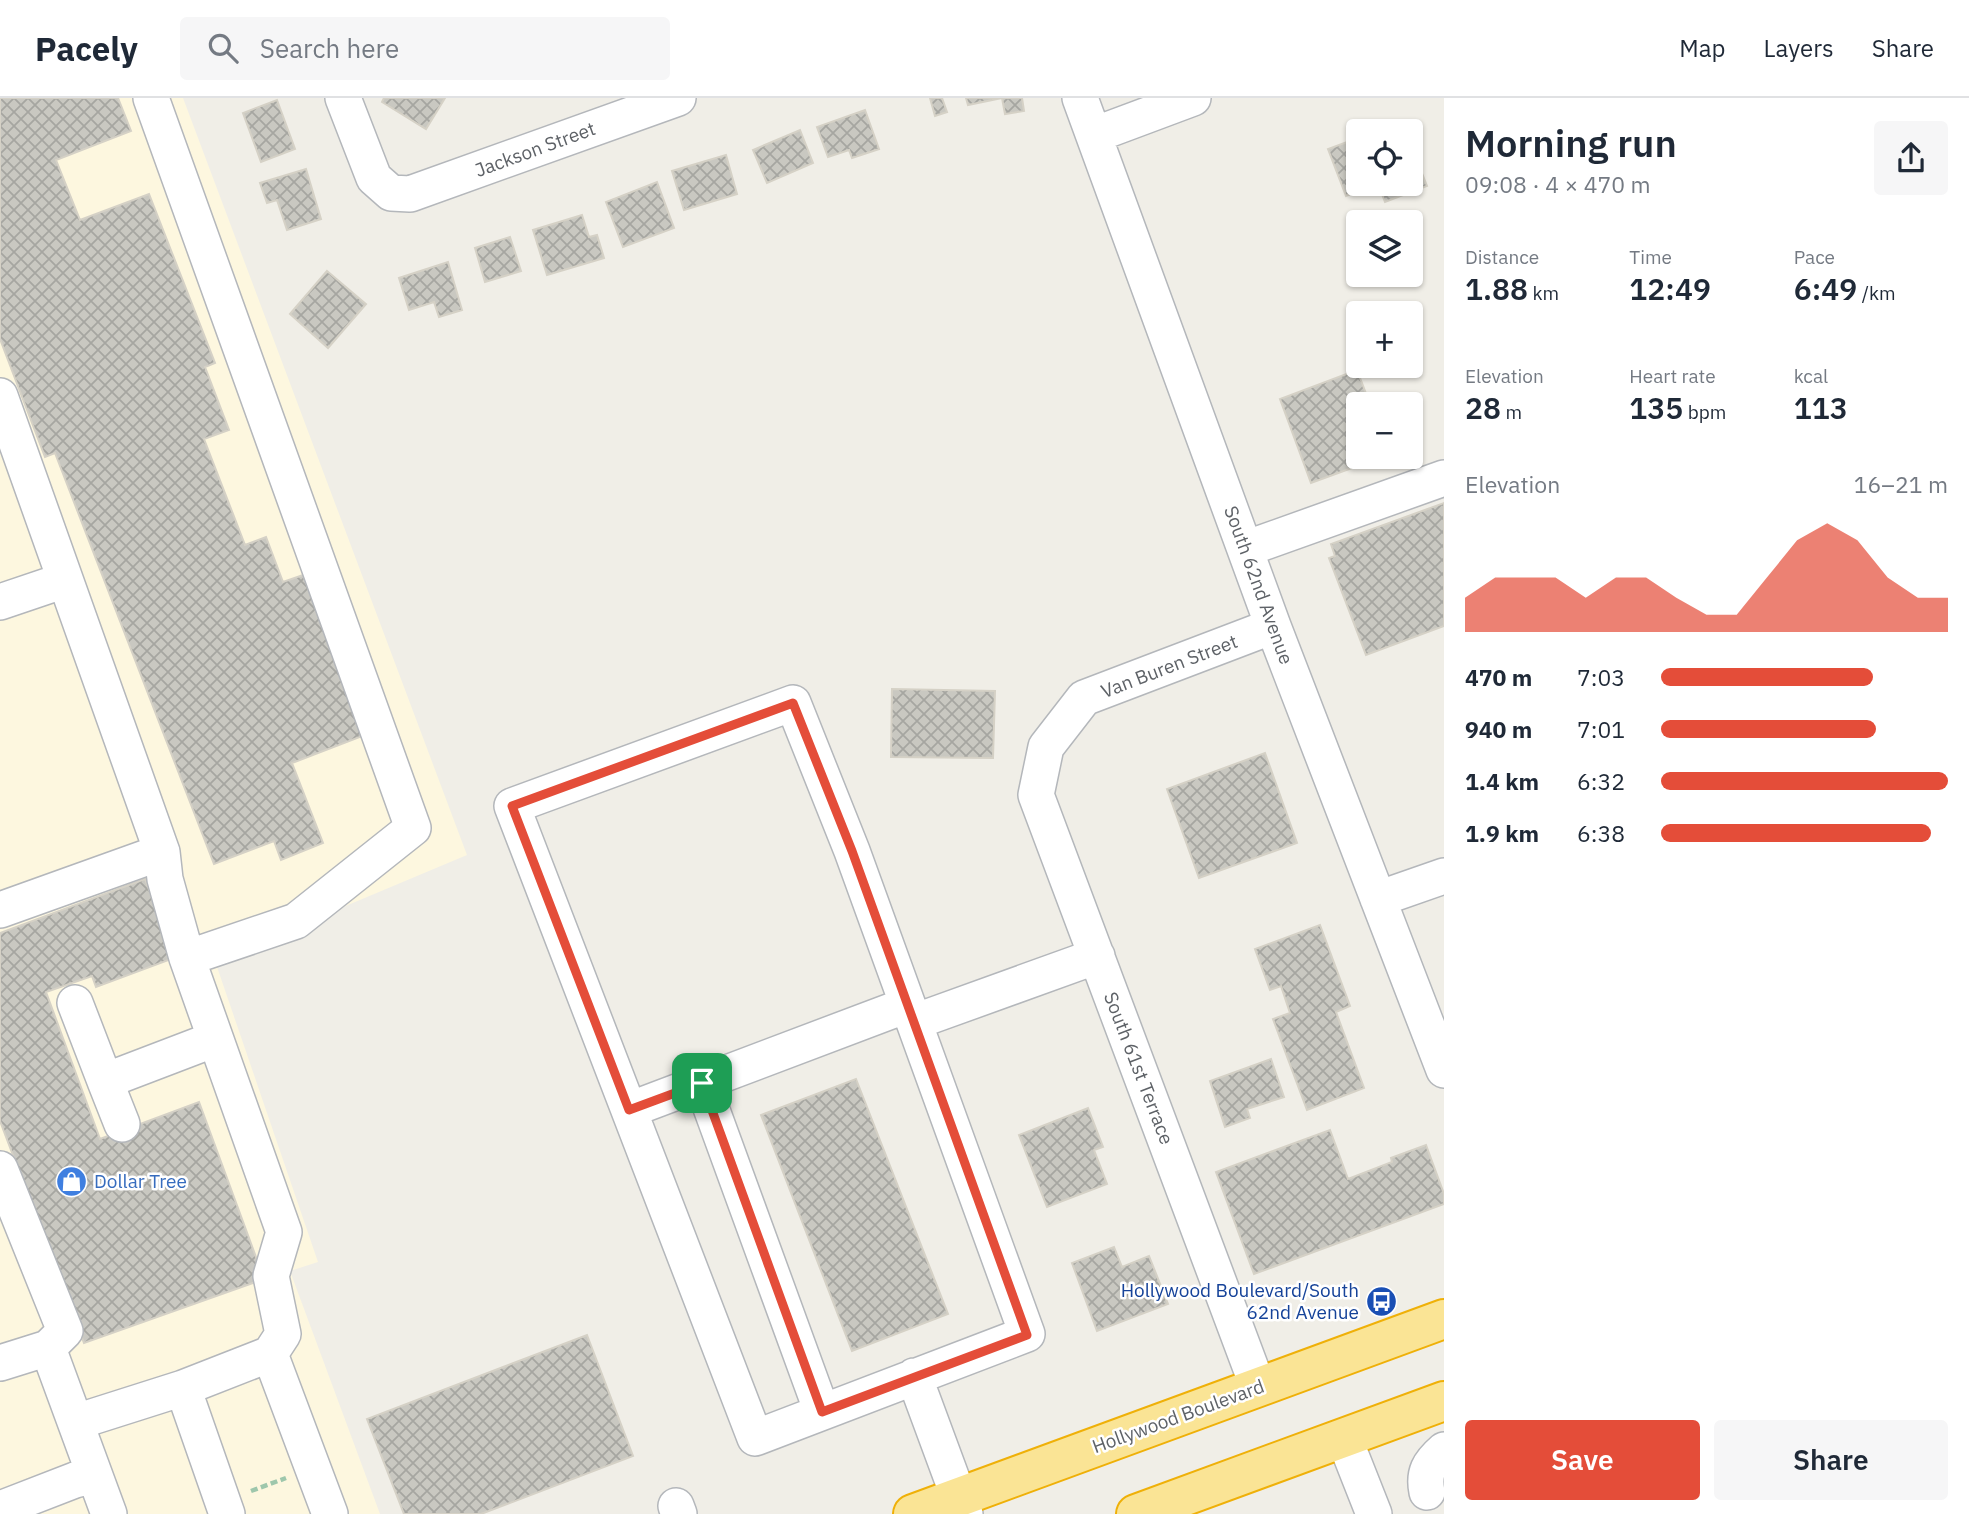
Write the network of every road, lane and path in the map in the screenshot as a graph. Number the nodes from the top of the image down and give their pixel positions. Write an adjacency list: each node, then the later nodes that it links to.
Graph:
1 (151, 98): 19 (street)
2 (344, 98): 3 (street, Jackson Street)
3 (678, 98)
4 (1080, 98): 6 (street, South 62nd Avenue)
5 (1193, 98): 6 (street)
6 (1094, 135): 9 (street, South 62nd Avenue)
7 (0, 396): 10 (street)
8 (1444, 478): 9 (street)
9 (1245, 549): 12 (street, South 62nd Avenue)
10 (65, 580): 11 (street); 14 (street)
11 (0, 603)
12 (1273, 626): 13 (street, Van Buren Street); 16 (street, South 62nd Avenue)
13 (1046, 747): 18 (street, South 61st Terrace)
14 (162, 852): 17 (street); 19 (street)
15 (1444, 876): 16 (street)
16 (1378, 899): 23 (street, South 62nd Avenue)
17 (0, 910)
18 (1097, 956): 21 (street); 34 (street, South 61st Terrace)
19 (187, 958): 22 (street)
20 (75, 1003): 24 (street)
21 (910, 1014): 25 (street); 26 (street); 33 (street)
22 (215, 1039): 24 (street); 31 (street)
23 (1444, 1070)
24 (105, 1081): 27 (street)
25 (702, 1083): 26 (street); 36 (street)
26 (629, 1110): 36 (street)
27 (122, 1124)
28 (0, 1169): 30 (street)
29 (1444, 1319): 34 (highway, Hollywood Boulevard)
30 (48, 1348): 32 (street); 38 (street)
31 (270, 1354): 35 (street); 40 (street)
32 (0, 1363)
33 (914, 1376): 36 (street); 42 (street)
34 (1258, 1387): 42 (highway, Hollywood Boulevard)
35 (183, 1388): 38 (street); 43 (street)
36 (822, 1412)
37 (1439, 1416): 39 (highway)
38 (76, 1422): 41 (street)
39 (1344, 1437): 48 (highway); 49 (street)
40 (313, 1468): 43 (path); 46 (street)
41 (94, 1475): 44 (street); 45 (street)
42 (962, 1506): 47 (highway, Hollywood Boulevard)
43 (225, 1508)
44 (0, 1509)
45 (109, 1514)
46 (330, 1514)
47 (913, 1514)
48 (1136, 1514)
49 (1374, 1514)

